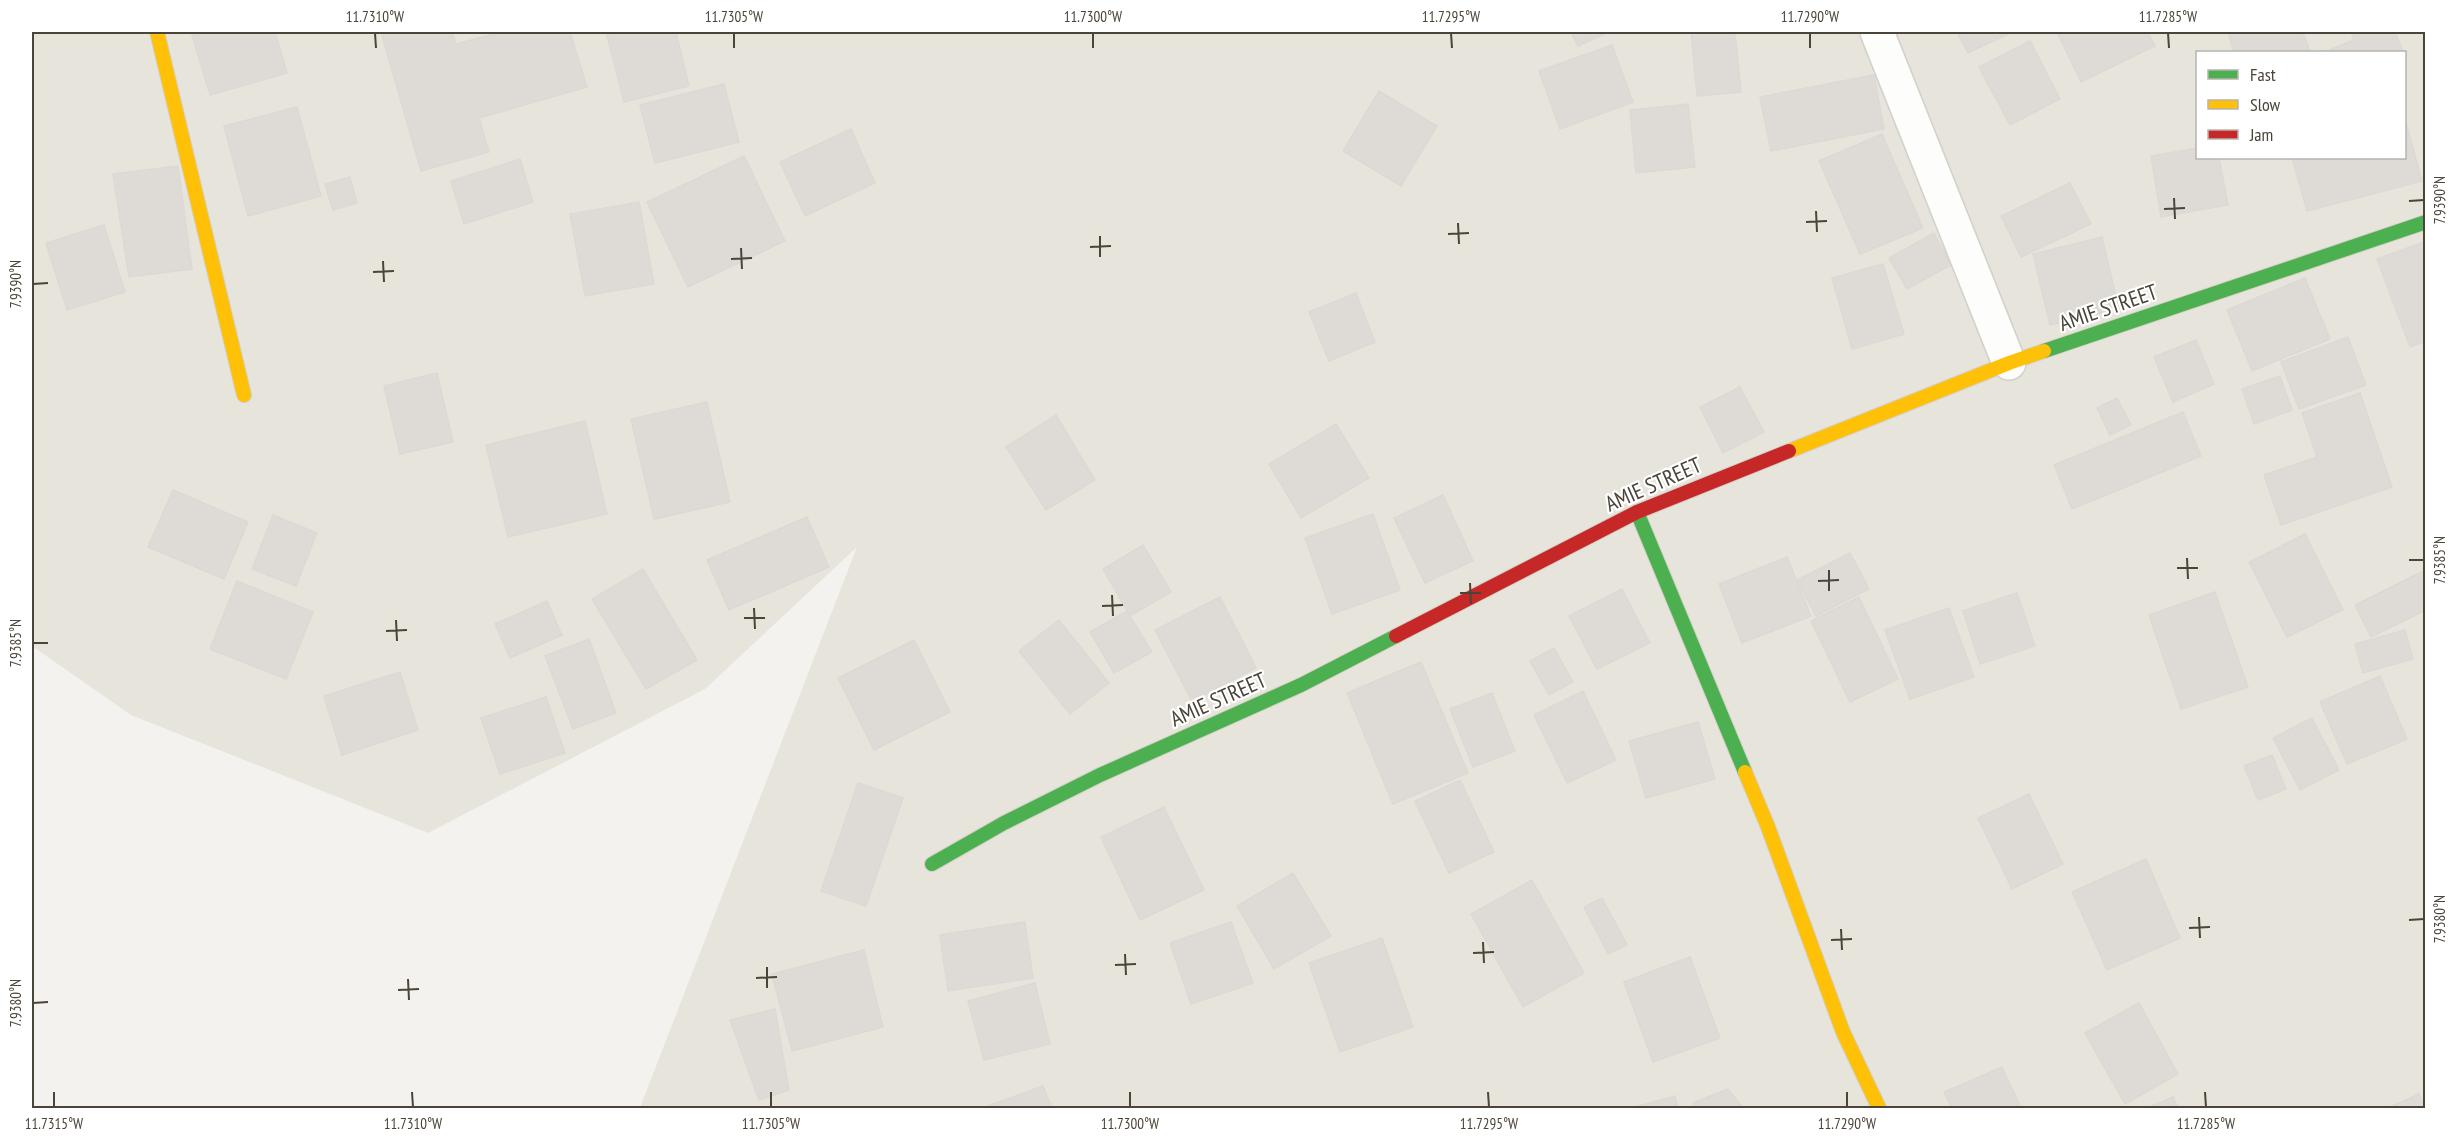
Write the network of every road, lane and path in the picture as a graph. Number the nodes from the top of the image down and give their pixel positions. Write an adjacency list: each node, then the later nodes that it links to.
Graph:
1 (157, 32): 5 (street)
2 (1877, 32): 4 (street)
3 (2426, 222): 4 (street, AMIE STREET)
4 (2009, 363): 6 (street, AMIE STREET)
5 (244, 395)
6 (1636, 512): 7 (street, AMIE STREET); 8 (street)
7 (932, 864)
8 (1879, 1108)

